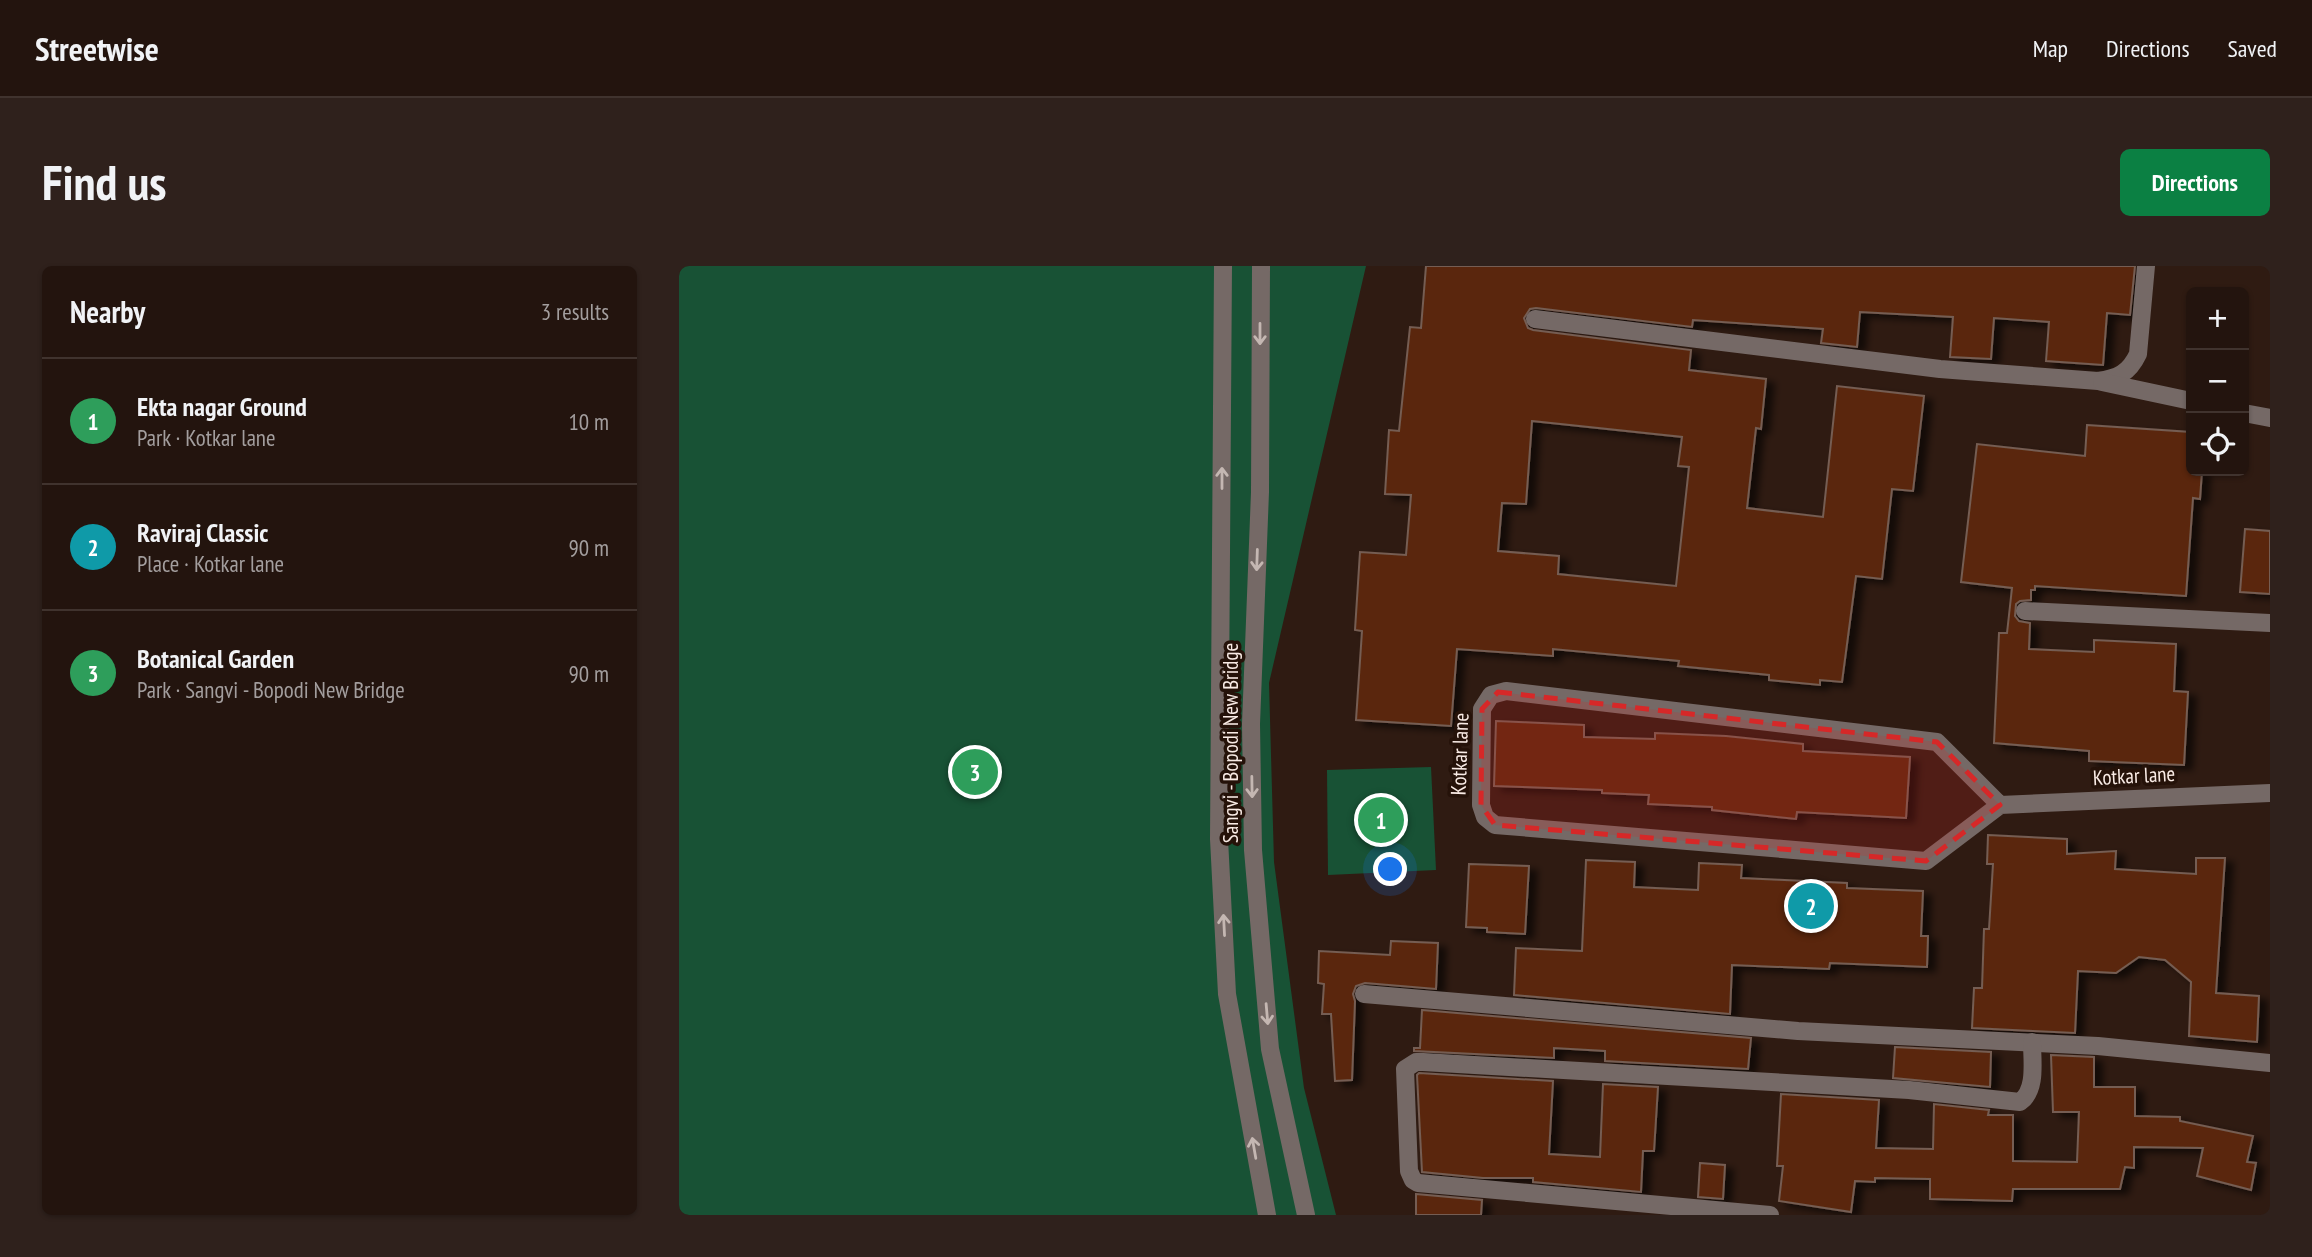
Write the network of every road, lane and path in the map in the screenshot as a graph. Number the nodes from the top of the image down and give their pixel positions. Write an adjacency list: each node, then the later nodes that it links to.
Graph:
1 (1223, 266): 16 (street, Sangvi - Bopodi New Bridge, one-way to 1)
2 (1261, 266): 17 (street, Sangvi - Bopodi New Bridge, one-way to 17)
3 (2146, 266): 5 (street)
4 (1535, 319): 5 (street)
5 (2098, 381): 6 (street)
6 (2186, 400)
7 (2248, 413): 8 (street)
8 (2270, 418)
9 (2025, 611): 10 (street)
10 (2270, 622)
11 (2270, 793): 12 (street, Kotkar lane)
12 (2000, 805): 12 (street, Kotkar lane)
13 (1364, 994): 14 (street)
14 (2032, 1042): 15 (street); 18 (street)
15 (2270, 1063)
16 (1267, 1215)
17 (1306, 1215)
18 (1770, 1215)

